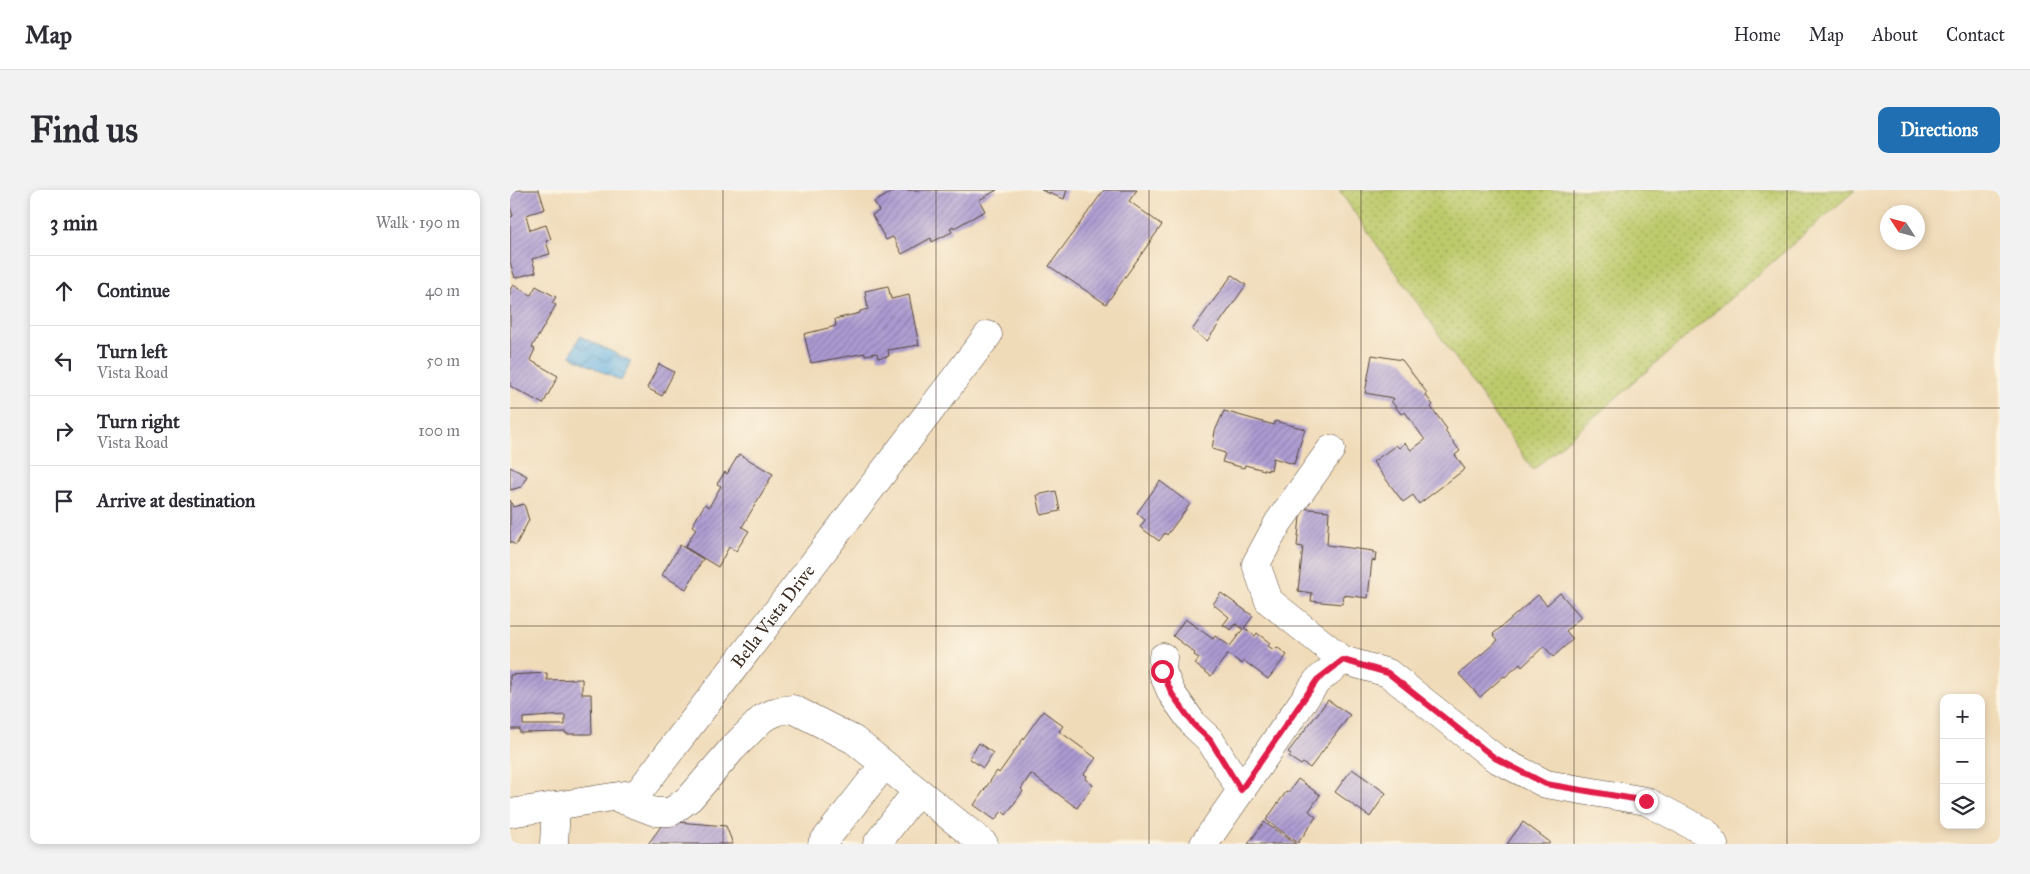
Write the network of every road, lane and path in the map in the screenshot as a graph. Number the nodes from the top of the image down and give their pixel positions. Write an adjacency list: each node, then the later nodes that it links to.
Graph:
1 (988, 336): 8 (street, Bella Vista Drive)
2 (1330, 449): 4 (street)
3 (1163, 657): 6 (street)
4 (1343, 660): 6 (street); 16 (street)
5 (884, 765): 7 (street); 8 (street); 12 (street)
6 (1241, 790): 15 (street)
7 (917, 792): 13 (street); 14 (street)
8 (615, 796): 9 (street, Bella Vista Drive)
9 (556, 806): 10 (street, Bella Vista Drive); 11 (street)
10 (510, 814)
11 (554, 844)
12 (822, 844)
13 (877, 844)
14 (984, 844)
15 (1204, 844)
16 (1714, 844)

